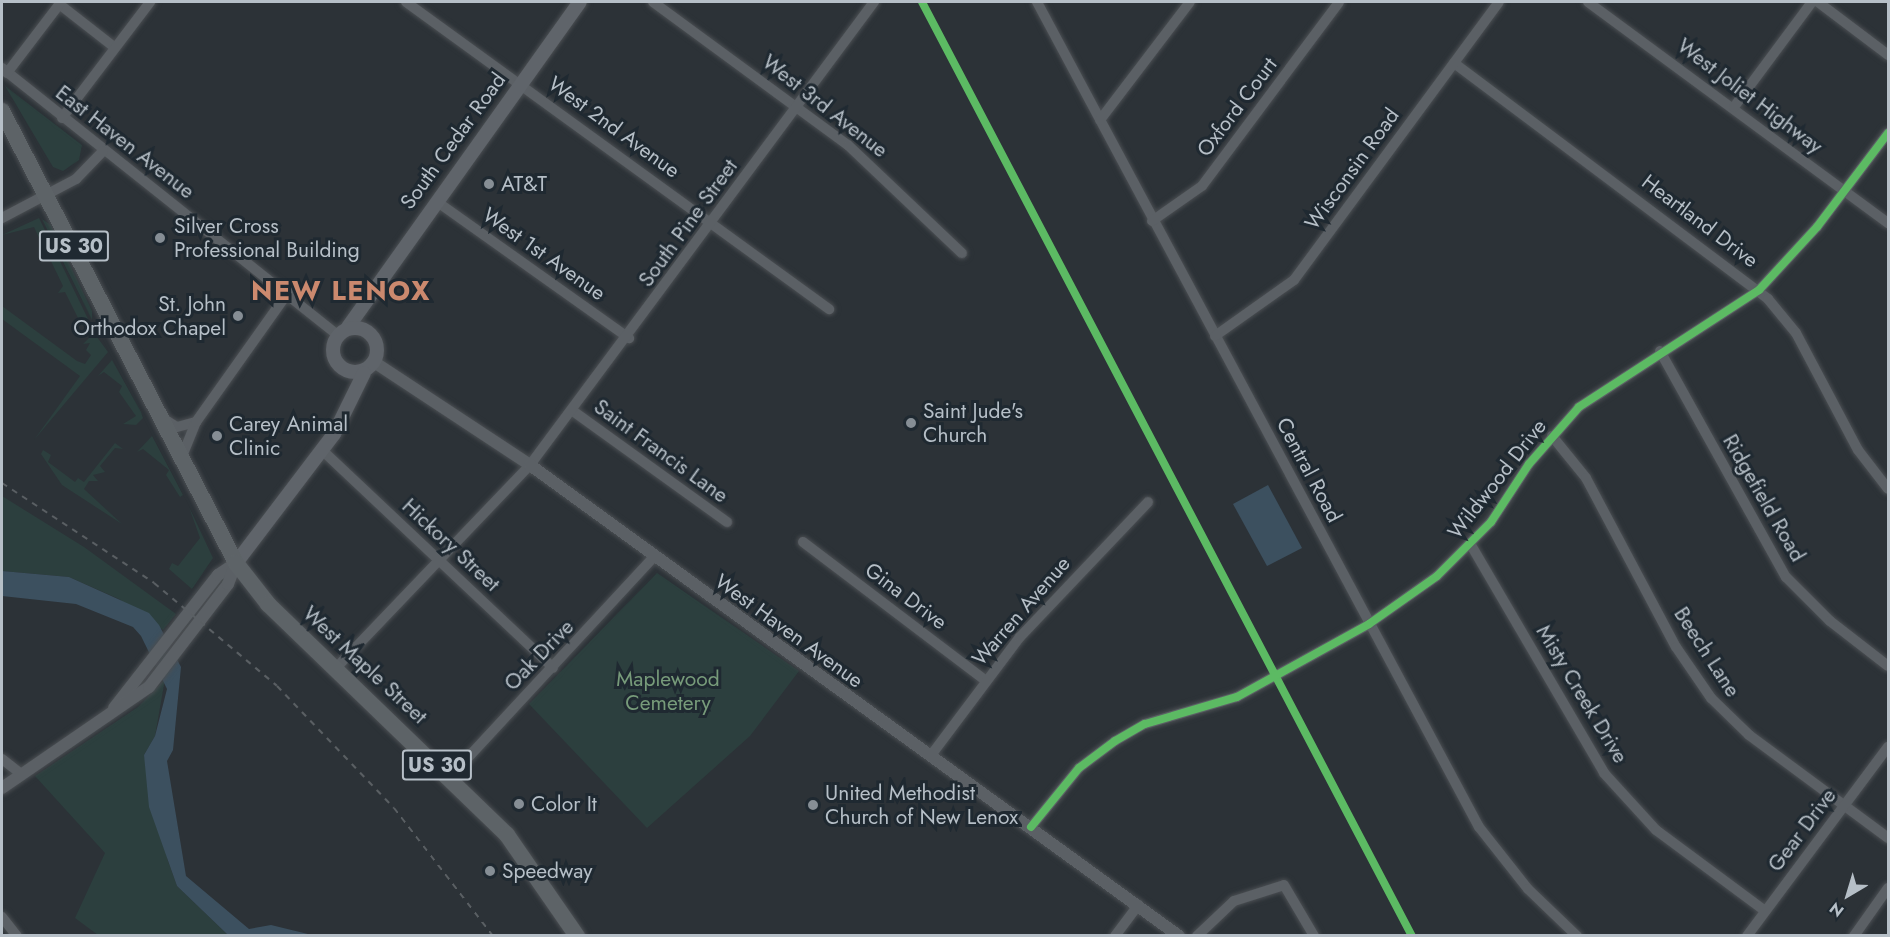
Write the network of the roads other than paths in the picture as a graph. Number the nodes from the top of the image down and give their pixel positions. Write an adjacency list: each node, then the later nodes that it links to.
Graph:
1 (150, 2): 14 (street)
2 (406, 2): 18 (street, West 2nd Avenue)
3 (580, 2): 18 (main road, South Cedar Road)
4 (653, 2): 19 (street, West 3rd Avenue)
5 (874, 2): 19 (street, South Pine Street)
6 (1037, 2): 23 (street, Central Road)
7 (1190, 2): 23 (street)
8 (1339, 2): 31 (street, Oxford Court)
9 (1499, 2): 16 (street, Wisconsin Road)
10 (1588, 2): 20 (street, West Joliet Highway)
11 (1812, 2): 20 (street)
12 (1818, 2): 15 (street)
13 (60, 3): 14 (street); 17 (street)
14 (114, 47): 22 (street)
15 (1888, 55)
16 (1454, 63): 34 (street, Heartland Drive); 40 (street, Wisconsin Road)
17 (4, 71): 22 (street, East Haven Avenue)
18 (520, 83): 28 (main road, South Cedar Road); 30 (street, West 2nd Avenue)
19 (798, 107): 30 (street, South Pine Street); 33 (street, West 3rd Avenue)
20 (1734, 107): 26 (street, West Joliet Highway)
21 (2, 111): 27 (main road, US 30)
22 (62, 118): 25 (street, East Haven Avenue)
23 (1100, 120): 31 (street, Central Road)
24 (1888, 133): 26 (street, Wildwood Drive)
25 (103, 150): 27 (street); 35 (street, East Haven Avenue)
26 (1845, 191): 32 (street, West Joliet Highway); 34 (street, Wildwood Drive)
27 (48, 195): 29 (street); 48 (main road, US 30)
28 (436, 201): 36 (main road, South Cedar Road); 41 (street, West 1st Avenue)
29 (2, 218)
30 (713, 221): 37 (street, West 2nd Avenue); 41 (street, South Pine Street)
31 (1152, 221): 40 (street, Central Road)
32 (1888, 223)
33 (962, 253)
34 (1759, 290): 42 (street, Wildwood Drive); 54 (street, Heartland Drive)
35 (289, 291): 39 (street, East Haven Avenue); 49 (street)
36 (360, 306): 38 (main road); 39 (main road, South Cedar Road)
37 (829, 309)
38 (364, 330): 39 (main road); 43 (main road)
39 (343, 331): 44 (main road)
40 (1215, 336): 62 (street, Central Road)
41 (629, 338): 47 (street, South Pine Street)
42 (1660, 351): 50 (street, Wildwood Drive); 63 (street, Ridgefield Road)
43 (374, 362): 45 (main road); 53 (street, West Haven Avenue)
44 (345, 370): 45 (main road); 46 (main road)
45 (364, 373): 46 (main road)
46 (352, 393): 51 (main road)
47 (573, 411): 53 (street, South Pine Street); 56 (street, Saint Francis Lane)
48 (160, 417): 49 (street); 52 (main road, US 30)
49 (196, 422): 52 (street)
50 (1552, 436): 58 (street, Wildwood Drive); 74 (street, Beech Lane)
51 (323, 451): 60 (main road); 61 (street, Hickory Street)
52 (181, 460): 60 (main road, US 30)
53 (530, 465): 59 (street, West Haven Avenue); 61 (street, South Pine Street)
54 (1888, 489)
55 (1149, 502): 66 (street, Warren Avenue)
56 (727, 522)
57 (802, 542): 66 (street, Gina Drive)
58 (1472, 545): 62 (street, Wildwood Drive); 79 (street, Misty Creek Drive)
59 (654, 557): 65 (street, Oak Drive); 69 (street, West Haven Avenue)
60 (236, 563): 64 (main road, West Maple Street / US 30); 67 (street); 67 (street)
61 (442, 563): 64 (street, South Pine Street); 65 (street, Hickory Street)
62 (1369, 624): 75 (street, Wildwood Drive); 87 (street, Central Road)
63 (1888, 666)
64 (336, 668): 72 (main road, West Maple Street / US 30)
65 (553, 668): 72 (street, Oak Drive)
66 (986, 681): 69 (street, Warren Avenue)
67 (144, 682): 71 (street)
68 (1888, 747): 74 (street, Gear Drive)
69 (932, 754): 75 (street, West Haven Avenue)
70 (2, 759): 71 (street)
71 (20, 772): 73 (street)
72 (450, 777): 82 (main road, West Maple Street / US 30)
73 (2, 788)
74 (1845, 806): 76 (street, Beech Lane); 79 (street, Gear Drive)
75 (1031, 827): 78 (street, West Haven Avenue)
76 (1888, 838)
77 (1888, 888): 89 (street)
78 (1138, 905): 83 (street); 84 (street, West Haven Avenue)
79 (1765, 911): 88 (street, Gear Drive)
80 (2, 917): 81 (street)
81 (17, 936)
82 (577, 936)
83 (1115, 936)
84 (1179, 936)
85 (1197, 936): 86 (street)
86 (1314, 936)
87 (1577, 936)
88 (1747, 936)
89 (1854, 936)

